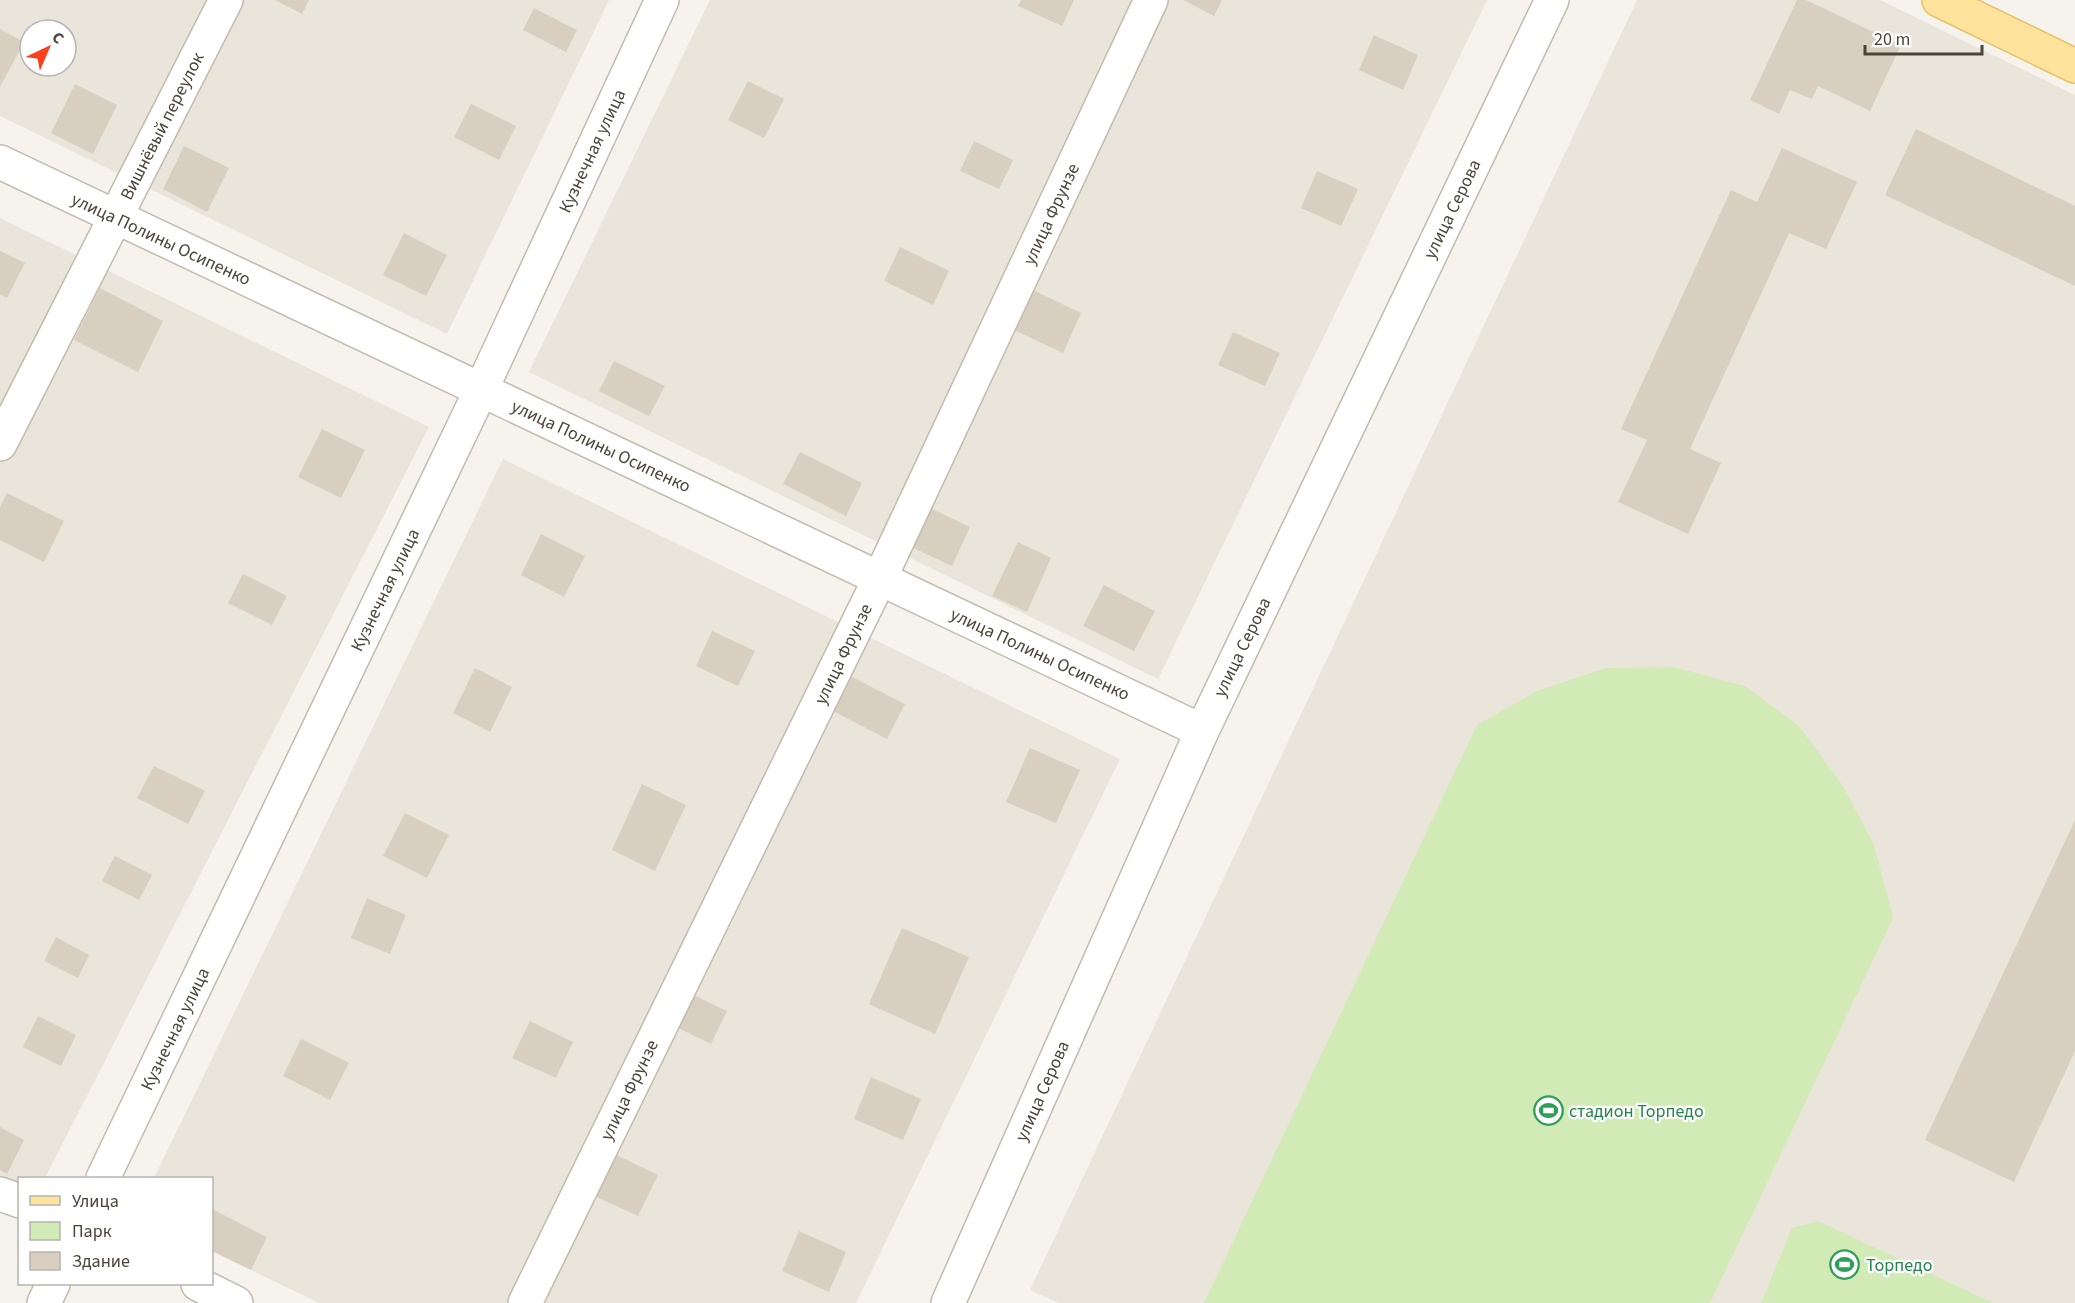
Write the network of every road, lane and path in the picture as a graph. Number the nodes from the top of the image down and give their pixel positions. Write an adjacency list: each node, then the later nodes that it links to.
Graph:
1 (226, 0): 8 (street, Вишнёвый переулок)
2 (662, 0): 9 (street, Кузнечная улица)
3 (1151, 0): 11 (street, улица Фрунзе)
4 (1552, 0): 12 (street, улица Серова)
5 (1939, 0): 6 (main road)
6 (2075, 66)
7 (0, 162): 8 (street, улица Полины Осипенко)
8 (115, 217): 9 (street, улица Полины Осипенко); 10 (street, Вишнёвый переулок)
9 (481, 390): 11 (street, улица Полины Осипенко); 13 (street, Кузнечная улица)
10 (0, 444)
11 (880, 578): 12 (street, улица Полины Осипенко); 20 (street, улица Фрунзе)
12 (1202, 731): 21 (street, улица Серова)
13 (104, 1177)
14 (0, 1194): 15 (street)
15 (18, 1200)
16 (53, 1285): 18 (street)
17 (200, 1285): 19 (street)
18 (44, 1303)
19 (236, 1303)
20 (525, 1303)
21 (948, 1303)

